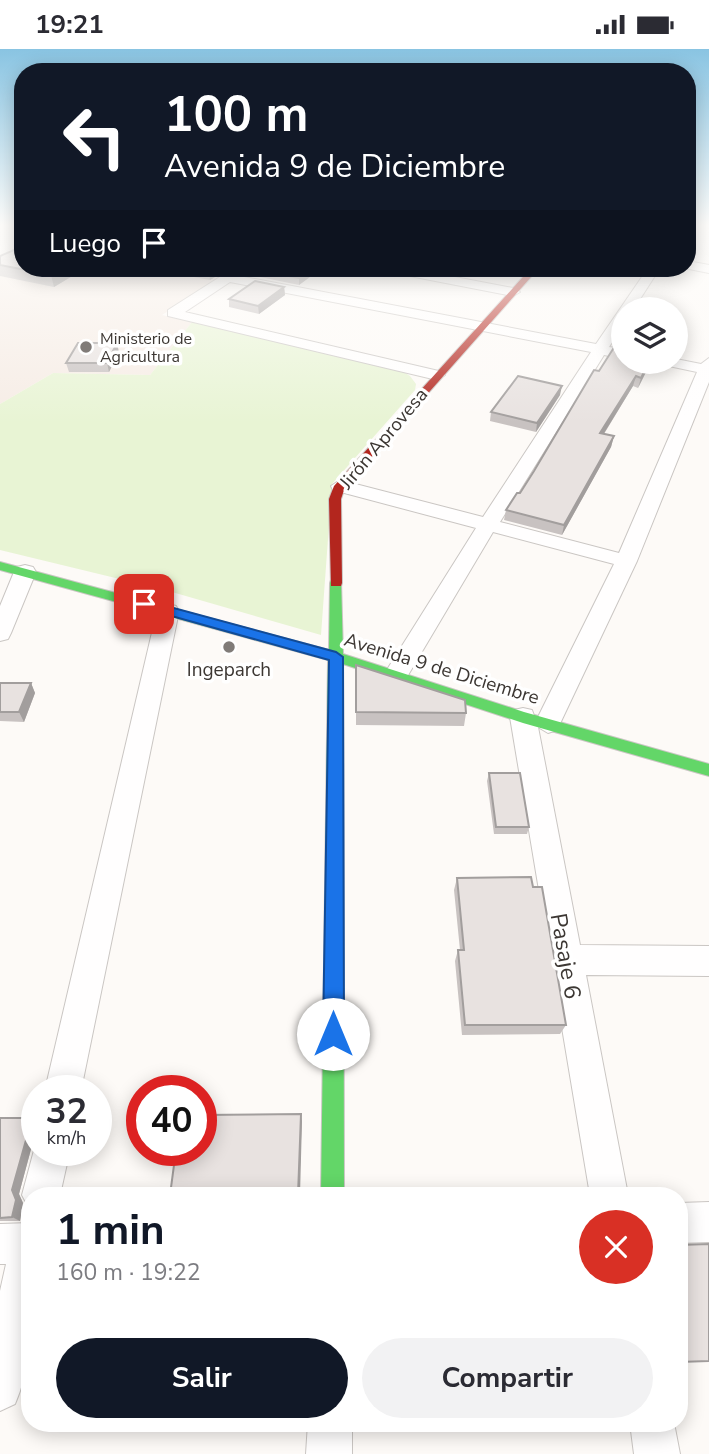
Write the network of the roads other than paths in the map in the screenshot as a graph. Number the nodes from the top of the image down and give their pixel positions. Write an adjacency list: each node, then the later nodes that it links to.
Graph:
1 (206, 292): 10 (street)
2 (300, 292): 4 (street)
3 (513, 292): 4 (street, Jirón Aprovesa)
4 (480, 328): 6 (street); 10 (street, Jirón Aprovesa)
5 (611, 332): 6 (street)
6 (600, 349): 7 (street); 12 (street)
7 (611, 351)
8 (688, 364): 9 (street)
9 (708, 367): 13 (street)
10 (438, 375): 11 (street, Jirón Aprovesa)
11 (340, 486): 12 (street); 18 (street, Jirón Aprovesa)
12 (487, 526): 13 (street); 19 (street)
13 (626, 561): 20 (street)
14 (0, 566): 15 (street, Avenida 9 de Diciembre)
15 (25, 572): 16 (street, Avenida 9 de Diciembre); 17 (street)
16 (168, 611): 18 (street, Avenida 9 de Diciembre); 24 (street)
17 (0, 633)
18 (336, 657): 19 (street, Avenida 9 de Diciembre); 27 (street, Jirón Aprovesa)
19 (395, 676): 20 (street, Avenida 9 de Diciembre)
20 (535, 720): 21 (street, Avenida 9 de Diciembre); 22 (street, Pasaje 6)
21 (709, 770)
22 (567, 960): 23 (street); 28 (street, Pasaje 6)
23 (709, 961)
24 (67, 1075)
25 (47, 1166): 26 (street)
26 (43, 1187)
27 (332, 1187)
28 (608, 1187)
29 (709, 1222): 30 (street)
30 (688, 1223)
31 (0, 1244): 32 (street)
32 (21, 1244)
33 (21, 1288): 34 (street)
34 (0, 1389)
35 (330, 1432): 37 (street)
36 (653, 1432): 38 (street)
37 (329, 1454)
38 (657, 1454)

